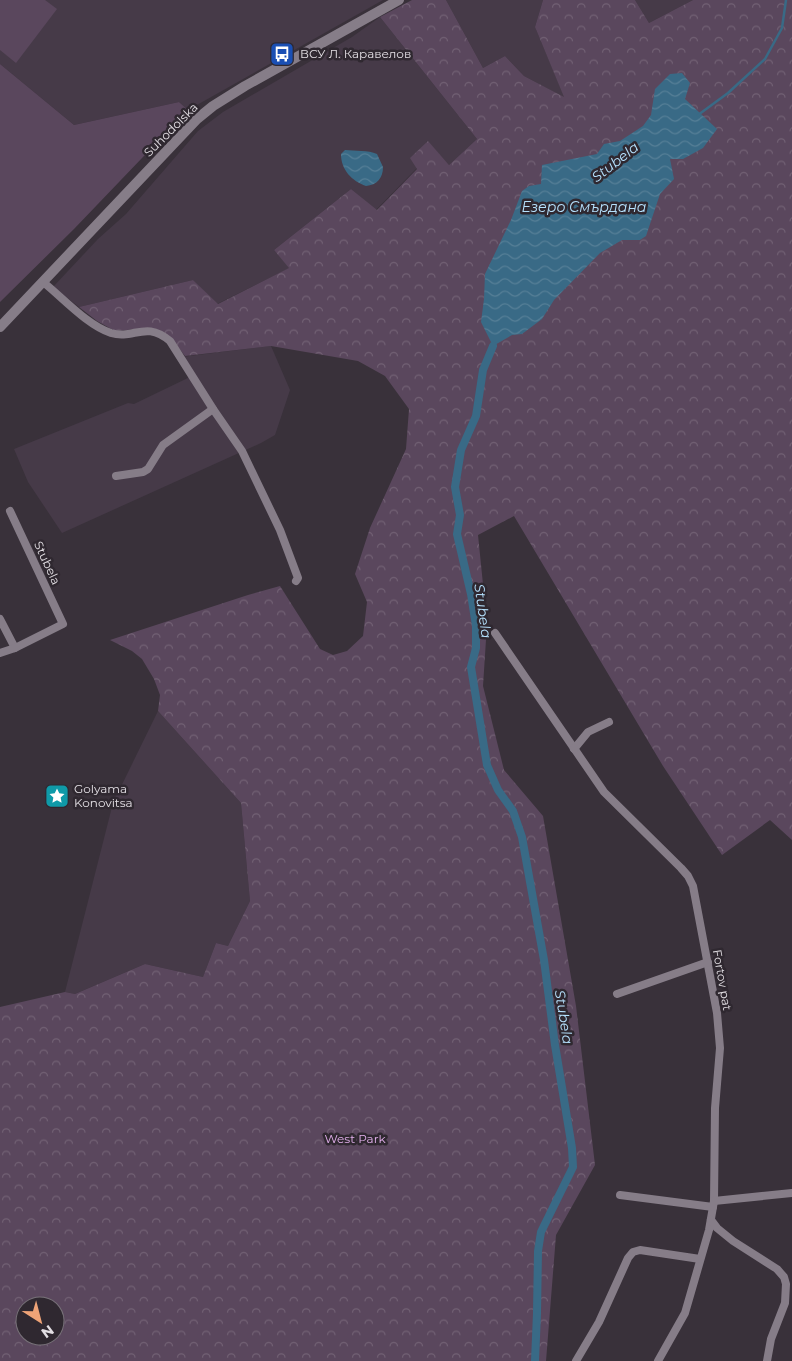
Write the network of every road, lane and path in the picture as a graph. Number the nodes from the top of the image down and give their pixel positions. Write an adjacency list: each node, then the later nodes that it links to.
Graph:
1 (399, 0): 2 (street, Suhodolska)
2 (43, 282): 3 (street, Suhodolska); 4 (street)
3 (0, 328)
4 (212, 409): 5 (street); 7 (street)
5 (116, 476)
6 (10, 511): 10 (street, Stubela)
7 (296, 581)
8 (0, 618): 10 (street)
9 (496, 633): 13 (street, Fortov pat)
10 (14, 648): 11 (street)
11 (0, 653)
12 (609, 722): 13 (street)
13 (574, 749): 14 (street, Fortov pat)
14 (708, 962): 15 (street); 18 (street, Fortov pat)
15 (617, 994)
16 (792, 1193): 18 (street)
17 (620, 1195): 18 (street)
18 (713, 1204): 19 (street, Fortov pat)
19 (711, 1220): 20 (street, Fortov pat); 23 (street)
20 (700, 1258): 21 (street); 22 (street, Fortov pat)
21 (576, 1361)
22 (658, 1361)
23 (767, 1361)

